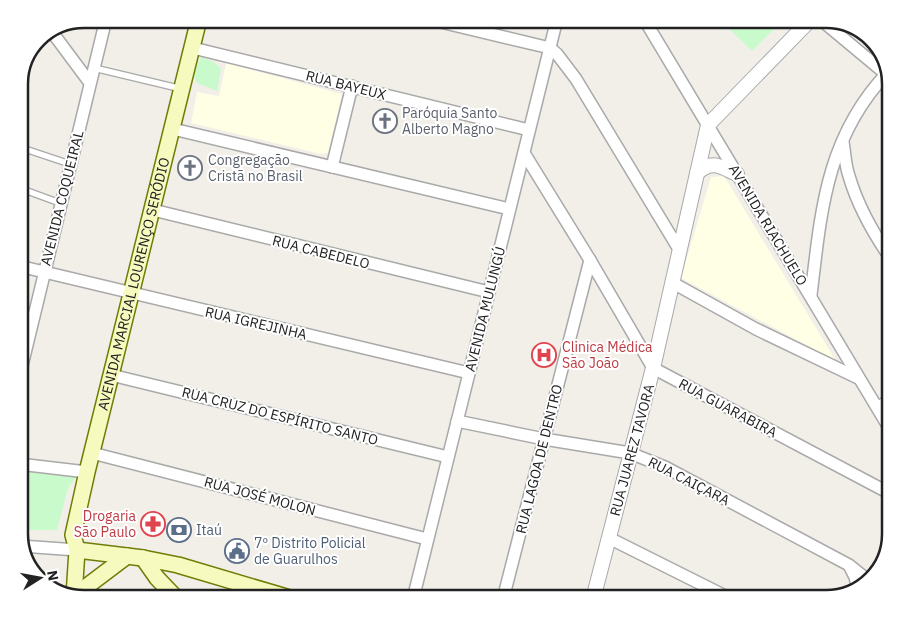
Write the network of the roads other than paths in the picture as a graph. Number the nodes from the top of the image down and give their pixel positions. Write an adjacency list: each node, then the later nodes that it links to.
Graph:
1 (104, 27): 11 (street, AVENIDA COQUEIRAL)
2 (197, 27): 9 (main road, AVENIDA MARCIAL LOURENÇO SERÓDIO)
3 (462, 27): 10 (street)
4 (555, 27): 10 (street, AVENIDA MULUNGÚ)
5 (649, 27): 17 (street, AVENIDA RIACHUELO)
6 (803, 27): 17 (street)
7 (831, 28): 12 (street)
8 (55, 36): 14 (street)
9 (193, 48): 15 (street, RUA BAYEUX); 16 (main road, AVENIDA MARCIAL LOURENÇO SERÓDIO)
10 (550, 48): 19 (street, AVENIDA MULUNGÚ); 32 (street)
11 (94, 68): 14 (street, AVENIDA COQUEIRAL); 16 (lane)
12 (880, 68)
13 (882, 79): 20 (street)
14 (90, 83): 23 (street, AVENIDA COQUEIRAL)
15 (352, 86): 19 (street, RUA BAYEUX); 24 (street)
16 (182, 89): 18 (main road, AVENIDA MARCIAL LOURENÇO SERÓDIO)
17 (708, 125): 25 (street, RUA JUAREZ TAVORA); 26 (street, AVENIDA RIACHUELO)
18 (173, 129): 24 (street); 30 (main road, AVENIDA MARCIAL LOURENÇO SERÓDIO)
19 (529, 130): 22 (street, AVENIDA MULUNGÚ)
20 (843, 141): 31 (street); 39 (street)
21 (28, 150): 23 (lane)
22 (524, 153): 29 (street, AVENIDA MULUNGÚ); 33 (street)
23 (70, 164): 28 (street, AVENIDA COQUEIRAL)
24 (332, 167): 29 (street)
25 (697, 173): 26 (street); 32 (street, RUA JUAREZ TAVORA)
26 (738, 174): 39 (street, AVENIDA RIACHUELO)
27 (28, 191): 28 (lane)
28 (60, 203): 35 (street, AVENIDA COQUEIRAL)
29 (509, 209): 37 (street, AVENIDA MULUNGÚ)
30 (153, 210): 37 (street, RUA CABEDELO); 38 (main road, AVENIDA MARCIAL LOURENÇO SERÓDIO)
31 (882, 246)
32 (680, 251): 36 (street, RUA JUAREZ TAVORA)
33 (590, 260): 41 (street); 49 (street, RUA LAGOA DE DENTRO)
34 (28, 269): 35 (street, RUA IGREJINHA)
35 (43, 273): 38 (street, RUA IGREJINHA); 40 (street, AVENIDA COQUEIRAL)
36 (672, 283): 41 (street, RUA JUAREZ TAVORA); 44 (street)
37 (489, 292): 42 (street, AVENIDA MULUNGÚ)
38 (132, 294): 42 (street, RUA IGREJINHA); 43 (main road, AVENIDA MARCIAL LOURENÇO SERÓDIO)
39 (811, 295): 44 (street, AVENIDA RIACHUELO)
40 (28, 336)
41 (653, 368): 51 (street, RUA JUAREZ TAVORA); 55 (street, RUA GUARABIRA)
42 (469, 373): 48 (street, AVENIDA MULUNGÚ)
43 (111, 375): 50 (main road, AVENIDA MARCIAL LOURENÇO SERÓDIO); 52 (street, RUA CRUZ DO ESPÍRITO SANTO)
44 (858, 378): 46 (street, AVENIDA RIACHUELO)
45 (882, 401): 46 (lane)
46 (876, 405): 47 (street, AVENIDA RIACHUELO)
47 (882, 415)
48 (457, 421): 49 (street, RUA CAIÇARA); 52 (street, AVENIDA MULUNGÚ)
49 (544, 439): 51 (street, RUA CAIÇARA); 72 (street, RUA LAGOA DE DENTRO)
50 (92, 452): 54 (main road, AVENIDA MARCIAL LOURENÇO SERÓDIO); 57 (street, RUA JOSÉ MOLON)
51 (630, 453): 56 (street, RUA JUAREZ TAVORA); 63 (street, RUA CAIÇARA)
52 (448, 457): 57 (street, AVENIDA MULUNGÚ)
53 (28, 465): 54 (street)
54 (87, 472): 59 (main road, AVENIDA MARCIAL LOURENÇO SERÓDIO)
55 (882, 489)
56 (609, 538): 73 (street, RUA JUAREZ TAVORA); 74 (street)
57 (428, 540): 71 (street, AVENIDA MULUNGÚ)
58 (29, 547): 59 (street)
59 (77, 550): 60 (main road); 66 (main road, AVENIDA MARCIAL LOURENÇO SERÓDIO)
60 (127, 556): 61 (main road); 67 (main road)
61 (143, 558): 62 (main road); 68 (main road)
62 (178, 565): 69 (main road); 70 (main road)
63 (849, 565): 64 (street, RUA CAIÇARA); 65 (street)
64 (864, 576)
65 (856, 582)
66 (74, 590)
67 (82, 590)
68 (169, 590)
69 (173, 590)
70 (263, 590)
71 (415, 590)
72 (505, 590)
73 (595, 590)
74 (710, 590)

